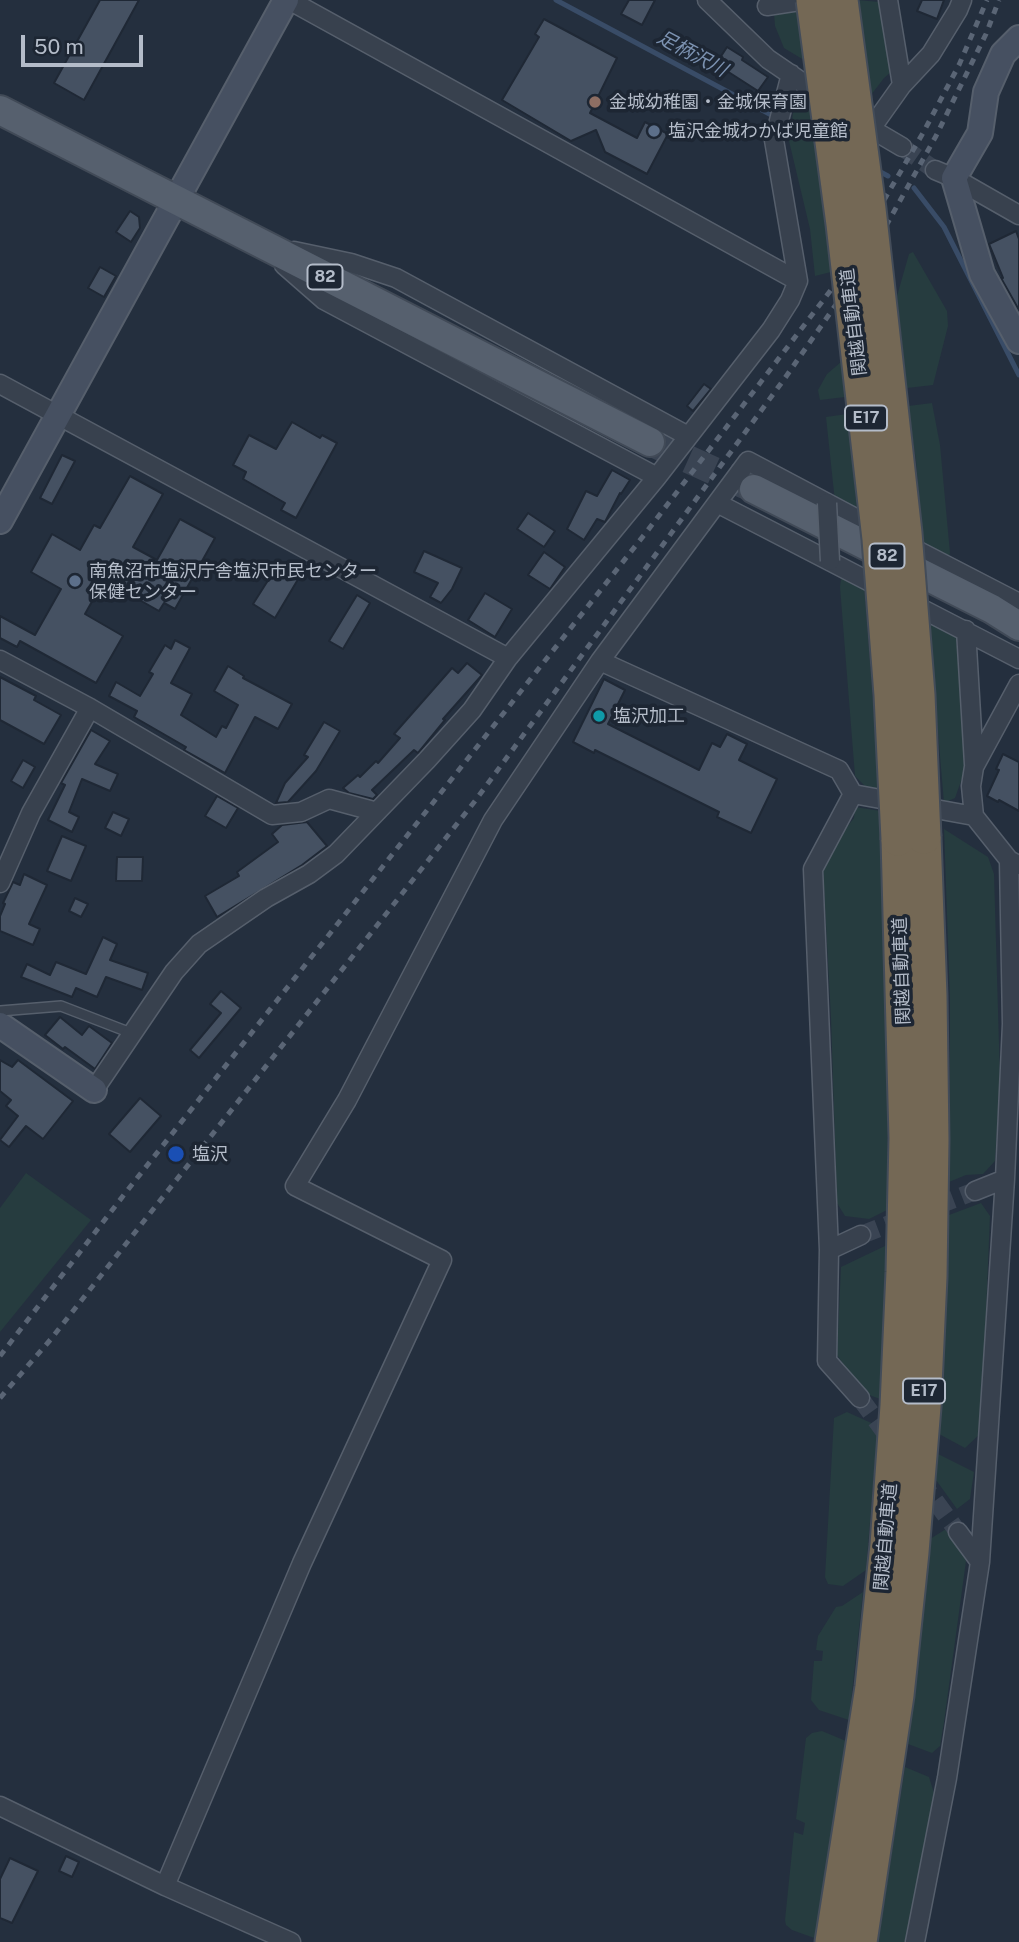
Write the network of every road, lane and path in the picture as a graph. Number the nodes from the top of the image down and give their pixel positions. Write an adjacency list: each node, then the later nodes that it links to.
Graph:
1 (288, 0): 16 (street); 19 (street)
2 (707, 0): 10 (street)
3 (806, 0): 8 (street)
4 (813, 0): 44 (highway, 関越自動車道 / E17, bridge)
5 (841, 0): 44 (highway, 関越自動車道 / E17, bridge)
6 (888, 0): 11 (street)
7 (962, 0): 11 (street)
8 (767, 6)
9 (1019, 38): 15 (street)
10 (791, 74): 13 (street); 19 (street)
11 (902, 85): 13 (street)
12 (0, 110): 16 (main road, 82)
13 (870, 130): 14 (street)
14 (902, 147)
15 (944, 174): 17 (street); 20 (street)
16 (177, 201): 18 (main road, 82); 22 (street)
17 (1019, 215)
18 (258, 242): 23 (street); 24 (main road, 82); 25 (street)
19 (798, 281): 23 (street)
20 (1019, 341)
21 (0, 384): 22 (street)
22 (60, 415): 29 (street); 34 (street)
23 (688, 436): 25 (street)
24 (650, 442)
25 (657, 477): 34 (street)
26 (754, 489): 32 (main road, 82)
27 (717, 503): 28 (street); 30 (street); 37 (street)
28 (827, 503): 30 (street, bridge); 31 (street)
29 (0, 521)
30 (830, 561): 33 (street)
31 (1019, 603)
32 (1019, 626)
33 (966, 630): 35 (street); 40 (street)
34 (508, 658): 42 (street)
35 (1019, 659)
36 (0, 660): 39 (street)
37 (600, 661): 41 (street); 59 (street)
38 (1019, 684): 40 (street)
39 (90, 708): 42 (street); 46 (street)
40 (974, 767): 43 (street)
41 (853, 794): 43 (street); 54 (street)
42 (377, 813): 49 (street)
43 (974, 816): 45 (street)
44 (911, 838): 61 (highway, 関越自動車道 / E17); 62 (highway, 関越自動車道 / E17)
45 (1014, 862): 51 (street)
46 (0, 883)
47 (0, 1011): 49 (lane)
48 (0, 1025): 50 (street)
49 (131, 1033): 50 (street)
50 (94, 1090)
51 (1005, 1179): 52 (street); 57 (street)
52 (975, 1191)
53 (861, 1236): 54 (street)
54 (829, 1250): 55 (street)
55 (860, 1398)
56 (958, 1532): 57 (street)
57 (979, 1562): 63 (street)
58 (0, 1806): 59 (street)
59 (165, 1886): 60 (street)
60 (291, 1942)
61 (832, 1942)
62 (860, 1942)
63 (915, 1942)

